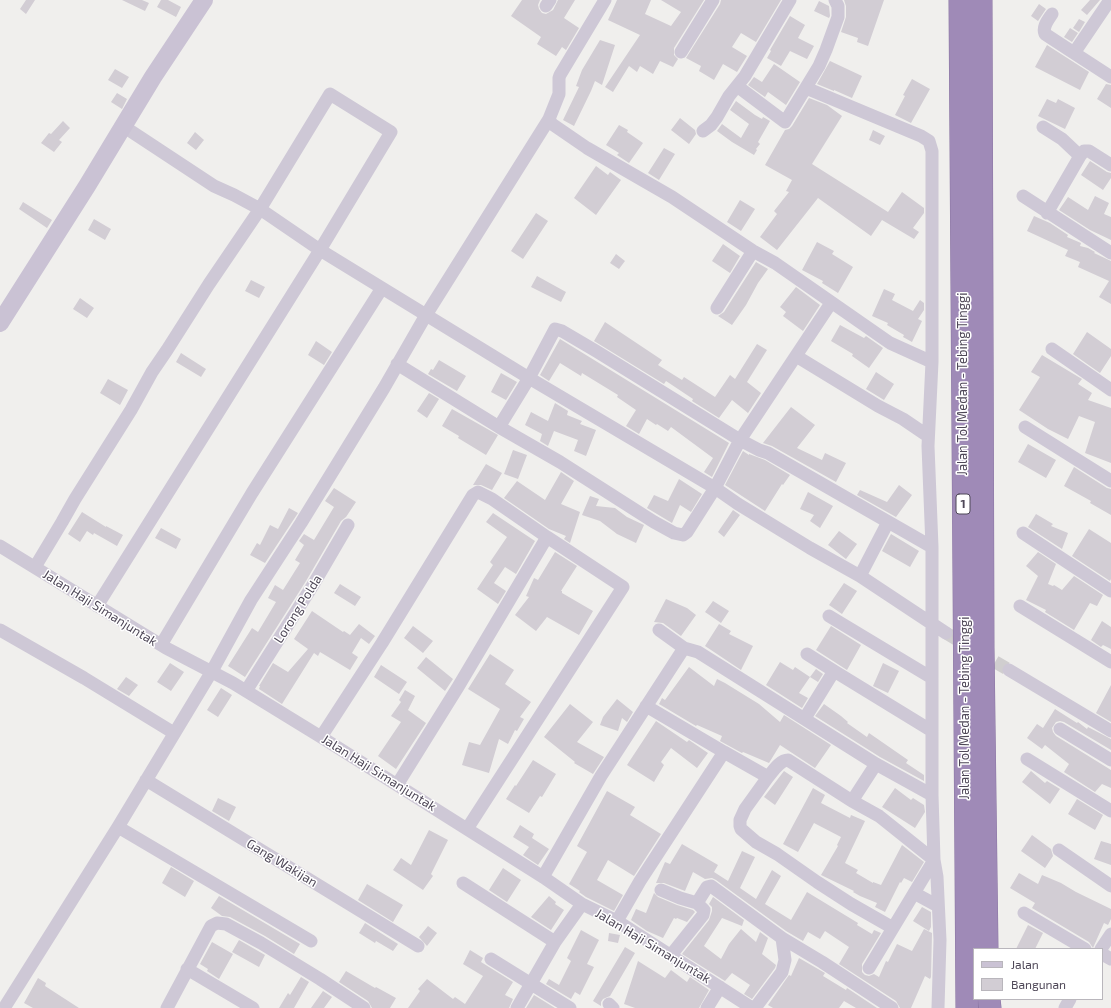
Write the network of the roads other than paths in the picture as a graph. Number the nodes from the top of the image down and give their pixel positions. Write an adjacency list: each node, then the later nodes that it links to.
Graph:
1 (204, 0): 16 (street)
2 (605, 0): 15 (street)
3 (713, 0): 10 (street)
4 (790, 0): 13 (street)
5 (835, 0): 14 (street)
6 (960, 0): 125 (highway, Jalan Tol Medan - Tebing Tinggi / 1)
7 (981, 0): 106 (highway, Jalan Tol Medan - Tebing Tinggi / 1)
8 (1110, 0): 11 (street)
9 (1052, 14): 11 (street)
10 (681, 52)
11 (1074, 53): 12 (street)
12 (1111, 77)
13 (737, 86): 14 (street); 18 (street)
14 (806, 88): 34 (street)
15 (549, 119): 25 (street); 30 (street)
16 (123, 126): 22 (street); 31 (street)
17 (1043, 127): 19 (street)
18 (703, 131)
19 (1080, 156): 20 (street); 23 (street)
20 (1111, 165)
21 (1023, 196): 23 (street)
22 (260, 209): 24 (street); 24 (street); 50 (street)
23 (1047, 213): 26 (street)
24 (320, 250): 27 (street); 53 (street)
25 (753, 250): 28 (street); 29 (street)
26 (1111, 252)
27 (382, 288): 30 (street); 60 (street)
28 (831, 302): 33 (street); 34 (street)
29 (717, 308)
30 (426, 315): 35 (street); 36 (street)
31 (0, 323)
32 (1052, 349): 37 (street)
33 (796, 356): 40 (street); 41 (street)
34 (932, 362): 40 (street)
35 (397, 364): 38 (street); 65 (street)
36 (530, 378): 38 (street); 41 (street); 43 (street)
37 (1111, 390)
38 (499, 427): 43 (street)
39 (1025, 427): 42 (street)
40 (928, 436): 49 (street)
41 (740, 440): 43 (street); 44 (street)
42 (1111, 481)
43 (715, 488): 51 (street)
44 (888, 522): 49 (street); 51 (street)
45 (348, 525): 68 (street, Lorong Polda)
46 (1023, 533): 52 (street)
47 (547, 537): 75 (street); 82 (street); 87 (street)
48 (0, 546): 50 (street, Jalan Haji Simanjuntak)
49 (932, 548): 56 (street)
50 (35, 567): 53 (street, Jalan Haji Simanjuntak)
51 (860, 576): 56 (street)
52 (1111, 591)
53 (97, 606): 60 (street, Jalan Haji Simanjuntak)
54 (1020, 606): 63 (street)
55 (829, 616): 67 (street)
56 (932, 625): 59 (street); 67 (street)
57 (0, 630): 74 (street)
58 (659, 630): 61 (street)
59 (946, 633)
60 (161, 645): 65 (street, Jalan Haji Simanjuntak)
61 (684, 648): 69 (street); 70 (street)
62 (807, 654): 66 (street)
63 (1111, 662)
64 (1009, 670): 73 (street)
65 (212, 671): 68 (street, Jalan Haji Simanjuntak); 74 (street)
66 (834, 671): 70 (street); 72 (street)
67 (932, 678): 72 (street)
68 (246, 691): 75 (street, Jalan Haji Simanjuntak)
69 (646, 706): 76 (street); 90 (street)
70 (805, 718): 79 (street)
71 (1060, 728): 78 (street)
72 (932, 731): 83 (street)
73 (1111, 731)
74 (174, 733): 81 (street)
75 (321, 737): 82 (street, Jalan Haji Simanjuntak)
76 (724, 752): 80 (street); 99 (street)
77 (1027, 759): 85 (street)
78 (1111, 760)
79 (876, 764): 83 (street); 84 (street)
80 (768, 777): 84 (street); 100 (street)
81 (146, 780): 86 (street); 105 (street, Gang Wakijan)
82 (397, 785): 87 (street, Jalan Haji Simanjuntak)
83 (932, 794): 89 (street)
84 (852, 801): 89 (street)
85 (1111, 811)
86 (118, 827): 103 (street); 115 (street)
87 (467, 829): 90 (street, Jalan Haji Simanjuntak)
88 (1059, 850): 92 (street)
89 (934, 860): 94 (street); 97 (street)
90 (543, 877): 96 (street, Jalan Haji Simanjuntak)
91 (463, 883): 104 (street)
92 (1111, 886)
93 (661, 890): 95 (street)
94 (914, 893): 97 (street); 100 (street)
95 (697, 903): 102 (street); 109 (street)
96 (582, 904): 99 (street, Jalan Haji Simanjuntak); 104 (street)
97 (938, 906): 124 (street)
98 (1024, 913): 107 (street)
99 (617, 921): 109 (street, Jalan Haji Simanjuntak)
100 (893, 928): 111 (street)
101 (1111, 934): 108 (street)
102 (782, 938): 122 (street); 123 (street)
103 (311, 941)
104 (556, 942): 113 (street)
105 (418, 946)
106 (987, 948)
107 (1083, 948)
108 (1102, 948)
109 (671, 955): 114 (street, Jalan Haji Simanjuntak)
110 (491, 959): 113 (street)
111 (869, 968)
112 (187, 970): 116 (street); 117 (street); 118 (street)
113 (531, 984): 119 (street); 120 (street)
114 (720, 987): 121 (street); 122 (street, Jalan Haji Simanjuntak)
115 (5, 1004)
116 (167, 1008)
117 (253, 1008)
118 (364, 1008)
119 (517, 1008)
120 (570, 1008)
121 (707, 1008)
122 (754, 1008)
123 (892, 1008)
124 (938, 1008)
125 (967, 1008)

